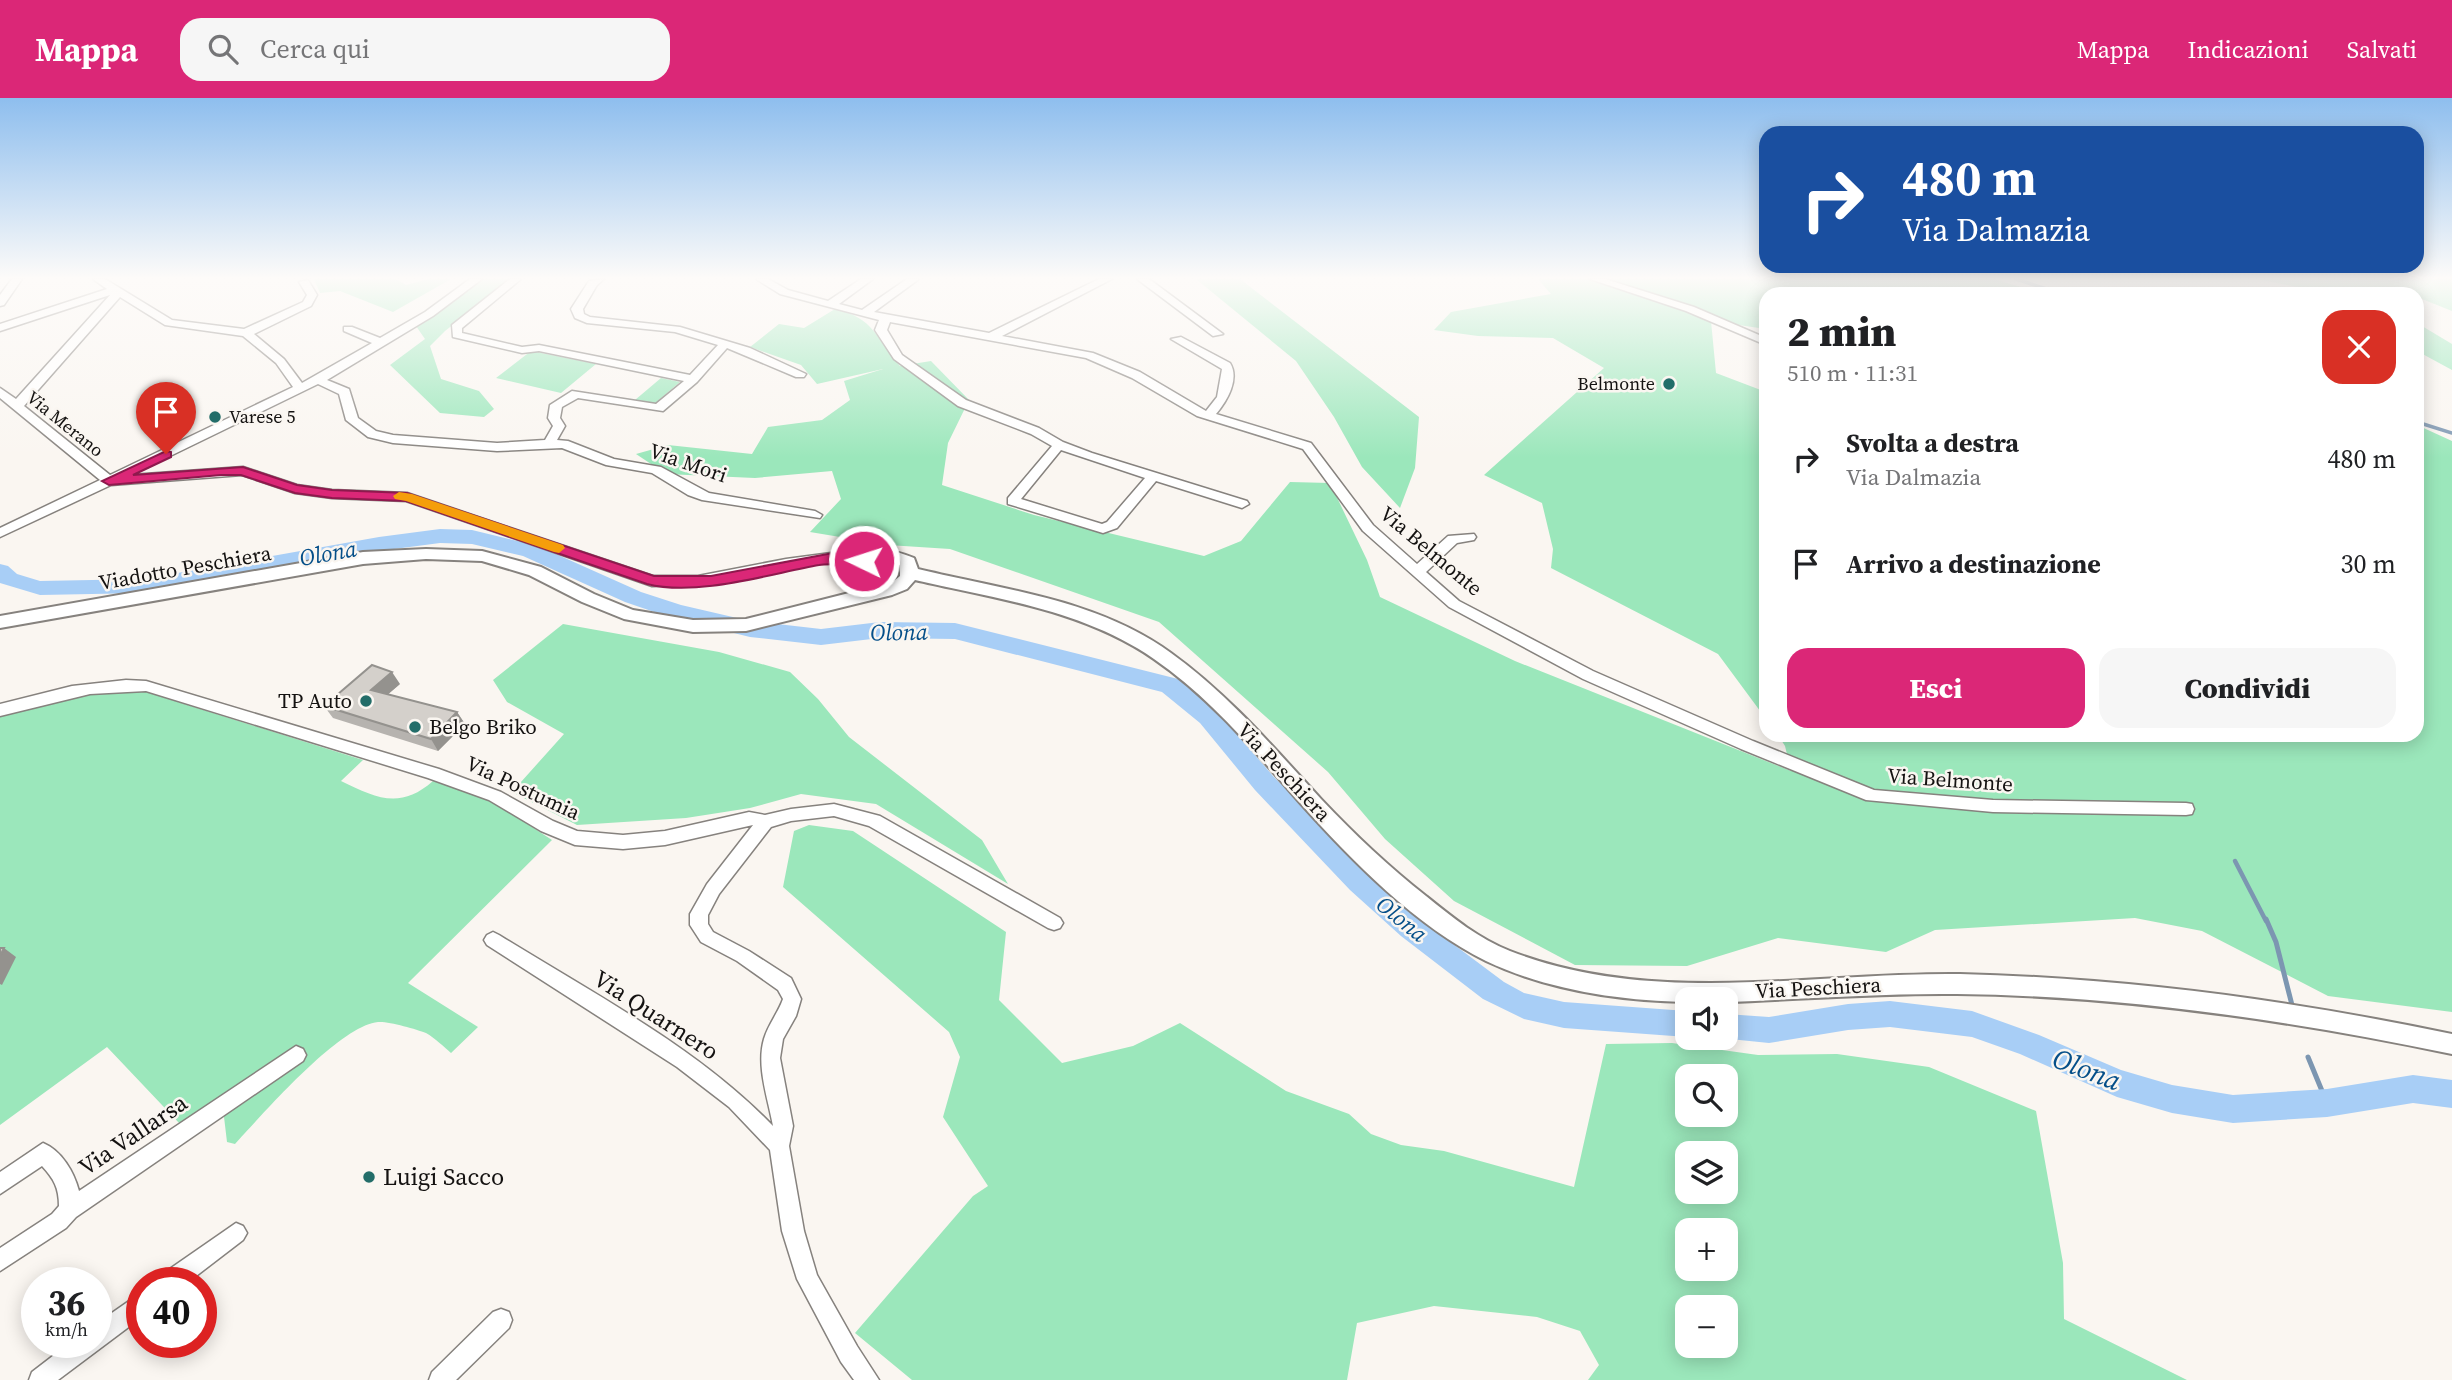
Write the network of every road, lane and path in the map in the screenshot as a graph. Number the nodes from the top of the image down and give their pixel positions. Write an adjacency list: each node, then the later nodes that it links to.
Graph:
1 (75, 339): 17 (street)
2 (253, 339): 15 (street)
3 (372, 339): 10 (street)
4 (389, 339): 10 (street)
5 (475, 339): 13 (street)
6 (704, 339): 11 (street)
7 (887, 339): 20 (street)
8 (1000, 339): 18 (street, Via Belmonte)
9 (1177, 339): 18 (street)
10 (382, 343): 14 (street)
11 (724, 345): 12 (street); 13 (street, Via Mori)
12 (800, 374)
13 (693, 379): 19 (street, Via Mori)
14 (318, 380): 15 (street); 19 (street, Via Mori)
15 (300, 389): 22 (street)
16 (0, 392): 17 (street, Via Merano)
17 (17, 407): 22 (street, Via Merano)
18 (1209, 415): 28 (street, Via Belmonte)
19 (549, 443): 24 (street, Via Mori)
20 (1059, 445): 21 (street); 21 (street)
21 (1153, 477): 23 (street)
22 (109, 481): 25 (street); 27 (street)
23 (1241, 504)
24 (815, 514)
25 (0, 533)
26 (1469, 537): 28 (street)
27 (854, 567): 29 (main road); 30 (main road); 31 (main road)
28 (1417, 572): 34 (street, Via Belmonte)
29 (905, 579): 30 (main road, Via Peschiera); 38 (main road, Via Peschiera)
30 (875, 593): 31 (main road, Via Peschiera)
31 (825, 606): 32 (main road, Viadotto Peschiera)
32 (0, 622)
33 (0, 710): 35 (street, Via Postumia)
34 (2186, 809)
35 (765, 822): 36 (street, Via Postumia); 40 (street)
36 (1054, 923)
37 (493, 940): 40 (street, Via Quarnero)
38 (2452, 1045)
39 (296, 1055): 42 (street, Via Vallarsa)
40 (779, 1146): 52 (street)
41 (0, 1184): 42 (street)
42 (69, 1210): 44 (street, Via Vallarsa)
43 (236, 1233): 45 (street)
44 (0, 1260)
45 (190, 1267)
46 (126, 1315): 48 (street)
47 (501, 1320): 51 (street)
48 (112, 1326)
49 (69, 1358): 50 (street)
50 (40, 1380)
51 (440, 1380)
52 (868, 1380)

